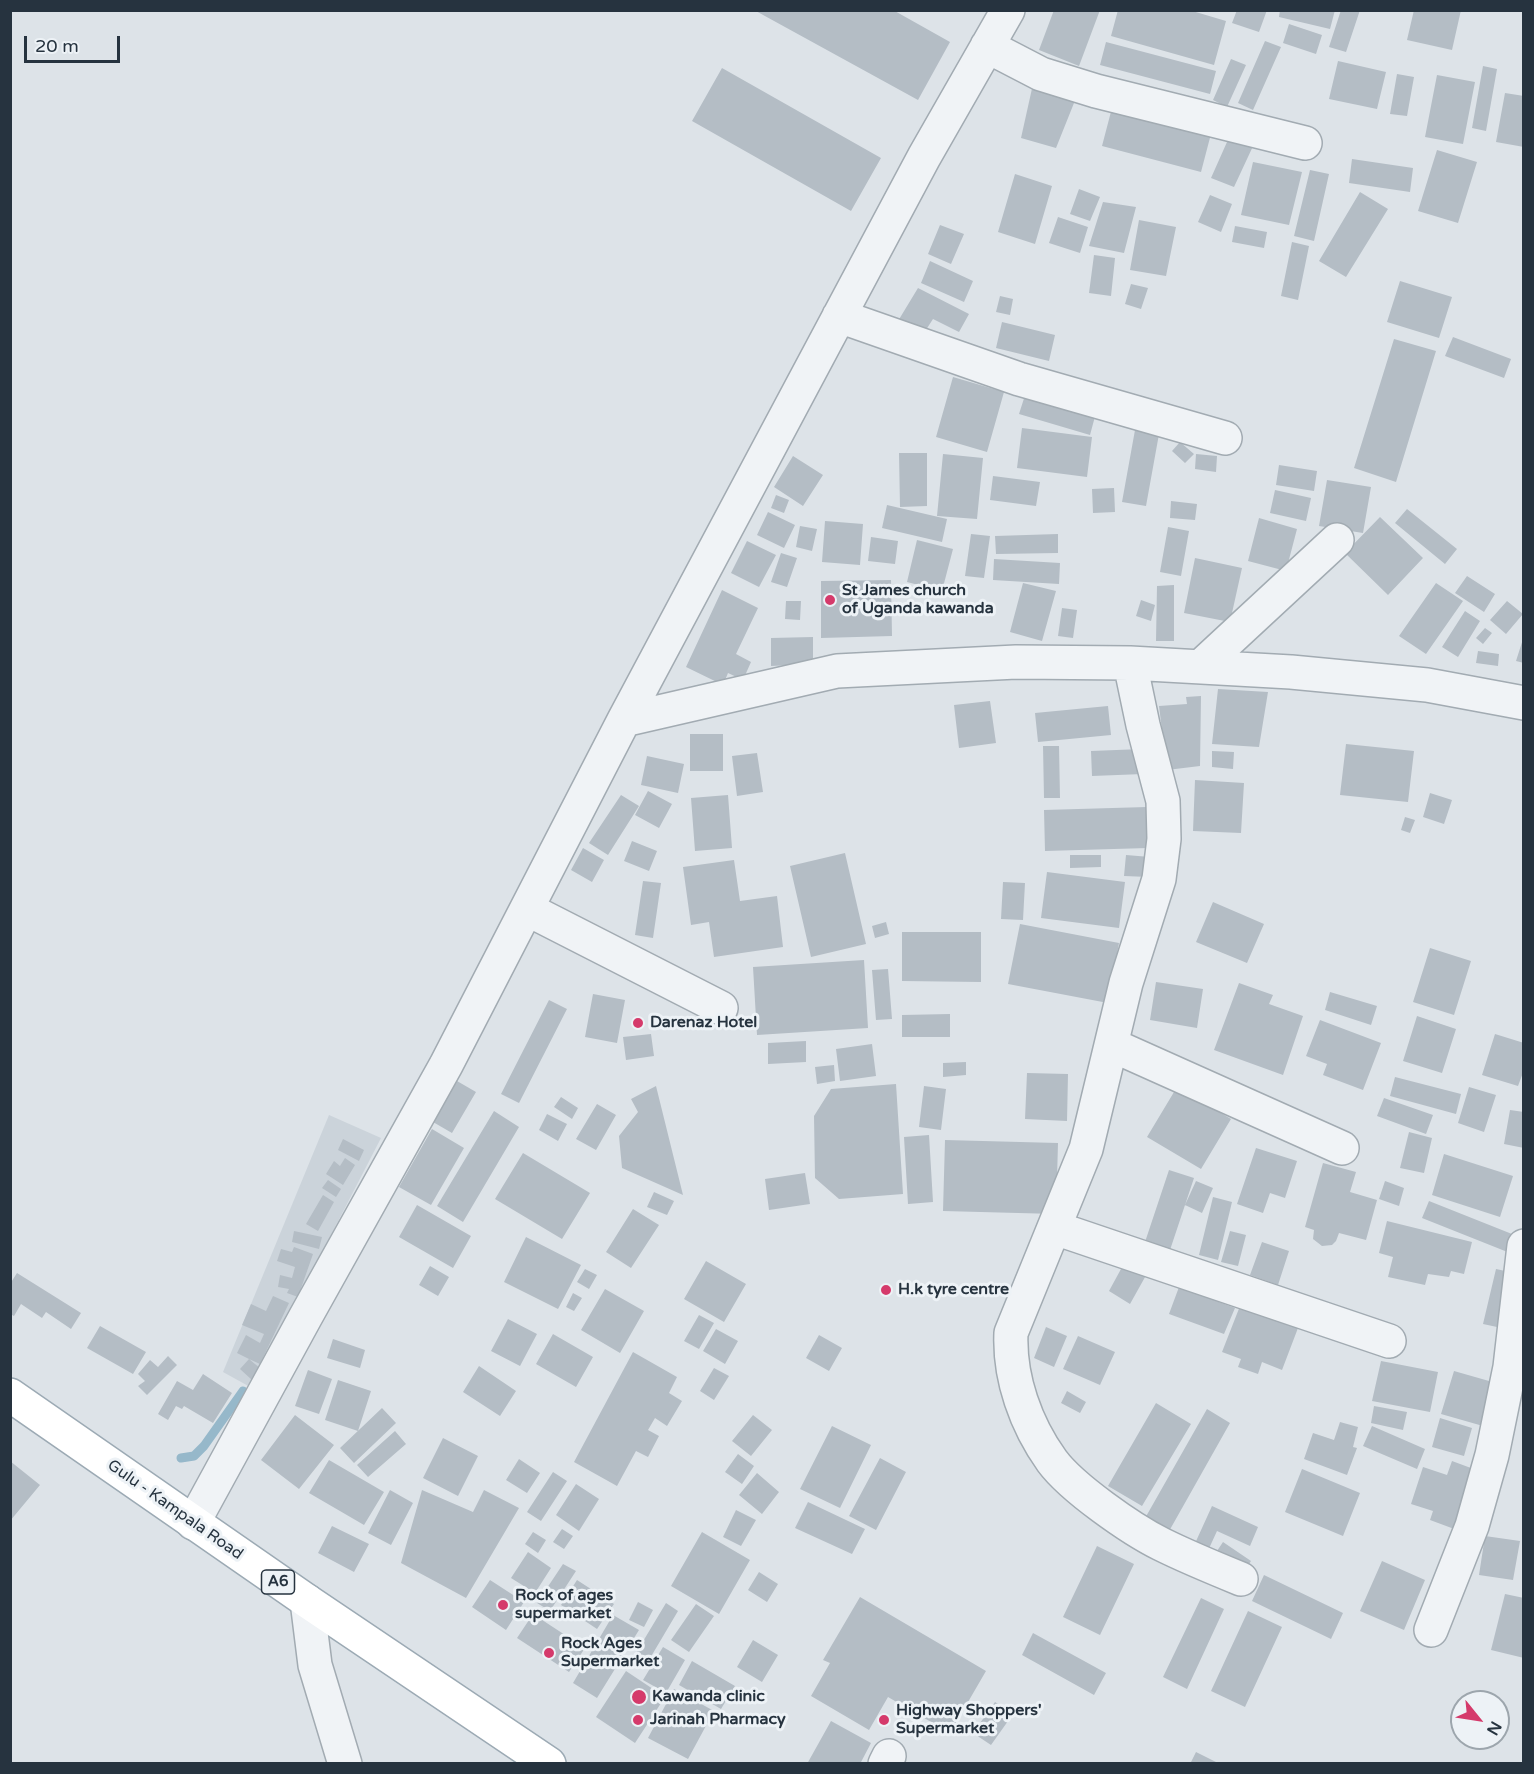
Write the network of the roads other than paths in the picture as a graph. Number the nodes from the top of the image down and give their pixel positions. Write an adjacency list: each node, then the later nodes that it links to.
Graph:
1 (1008, 10): 2 (street)
2 (987, 46): 3 (street); 4 (street)
3 (1305, 143)
4 (839, 316): 5 (street); 10 (street)
5 (1225, 438)
6 (1337, 540): 8 (street)
7 (1130, 663): 8 (street); 10 (street); 13 (street)
8 (1200, 667): 9 (street)
9 (1524, 703)
10 (624, 720): 11 (street)
11 (527, 909): 12 (street); 19 (street)
12 (721, 1008)
13 (1112, 1045): 14 (street); 15 (street)
14 (1342, 1148)
15 (1055, 1228): 17 (street); 20 (street)
16 (1524, 1246): 22 (street)
17 (1389, 1341)
18 (10, 1395): 19 (main road, Gulu - Kampala Road / A6)
19 (193, 1523): 21 (main road, Gulu - Kampala Road / A6)
20 (1241, 1579)
21 (307, 1601): 23 (street); 24 (main road, Gulu - Kampala Road / A6)
22 (1431, 1630)
23 (345, 1764)
24 (549, 1764)

